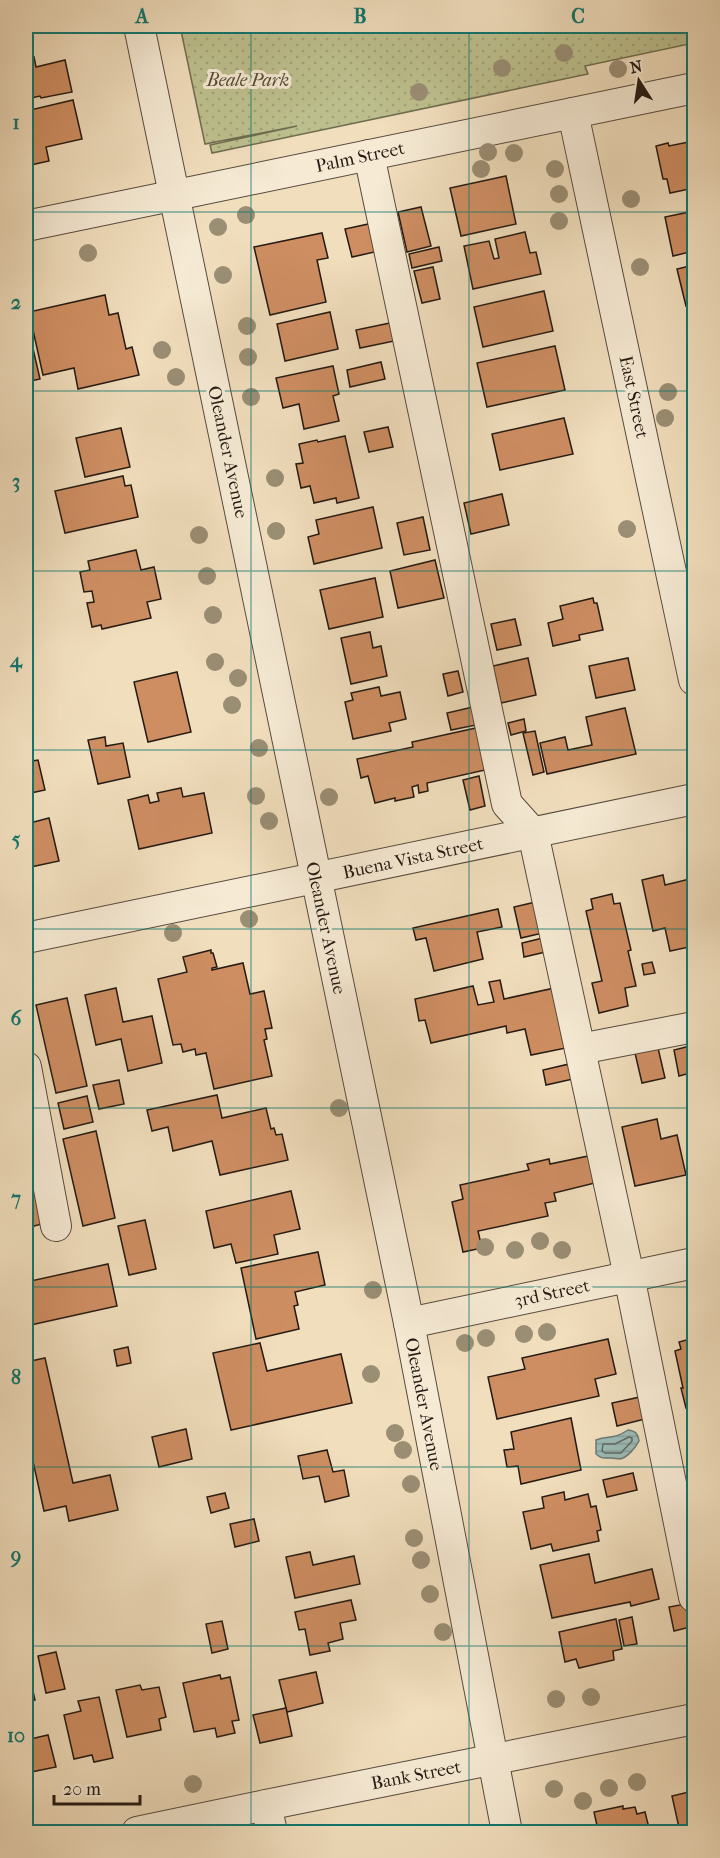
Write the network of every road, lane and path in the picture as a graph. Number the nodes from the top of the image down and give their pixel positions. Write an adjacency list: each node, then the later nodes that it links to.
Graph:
1 (139, 26): 5 (street, Oleander Avenue)
2 (694, 88): 3 (street, Palm Street)
3 (573, 113): 4 (street, Palm Street); 7 (street, East Street)
4 (369, 155): 5 (street, Palm Street); 9 (street)
5 (174, 195): 6 (street, Palm Street); 10 (street, Oleander Avenue)
6 (26, 226)
7 (694, 680)
8 (694, 799): 9 (street, Buena Vista Street)
9 (533, 833): 10 (street, Buena Vista Street); 13 (street)
10 (316, 878): 11 (street, Buena Vista Street); 18 (street, Oleander Avenue)
11 (26, 938)
12 (694, 1027): 13 (street)
13 (580, 1049): 17 (street)
14 (26, 1067): 15 (street)
15 (56, 1226)
16 (694, 1263): 17 (street, 3rd Street)
17 (629, 1276): 18 (street, 3rd Street); 19 (street)
18 (409, 1323): 22 (street, Oleander Avenue)
19 (683, 1489): 20 (street)
20 (694, 1598)
21 (694, 1719): 22 (street, Bank Street)
22 (492, 1761): 23 (street, Bank Street); 25 (street, Oleander Avenue)
23 (269, 1819): 24 (street, Bank Street)
24 (137, 1833)
25 (507, 1833)

